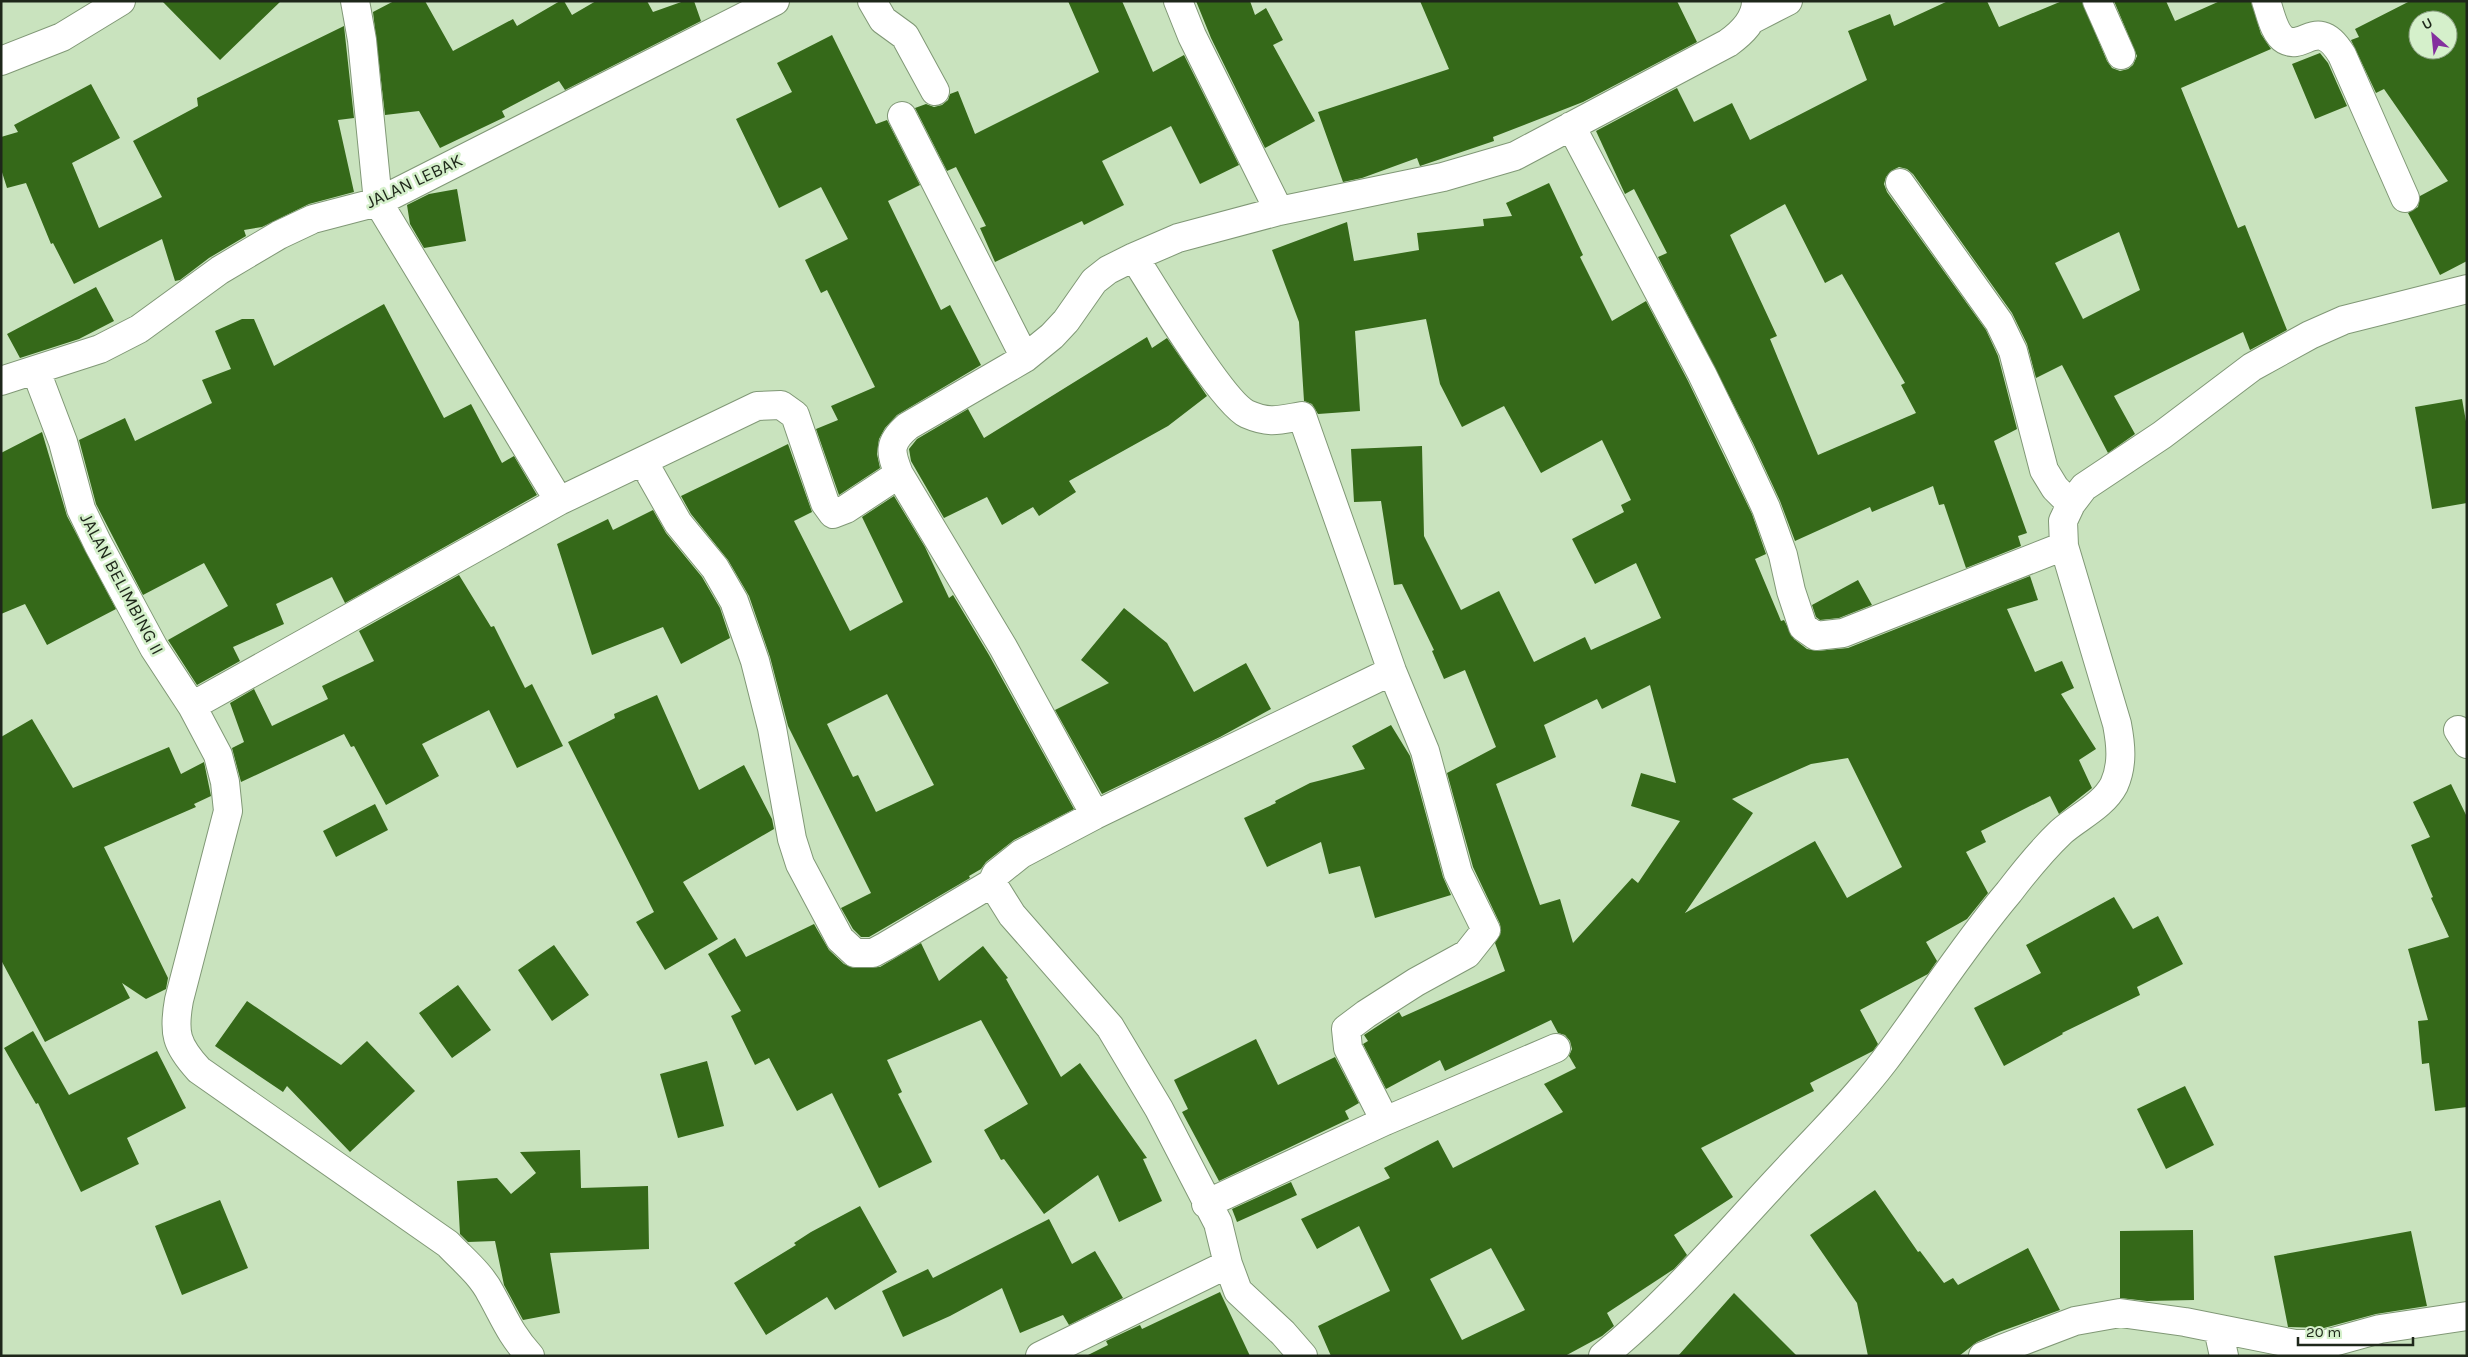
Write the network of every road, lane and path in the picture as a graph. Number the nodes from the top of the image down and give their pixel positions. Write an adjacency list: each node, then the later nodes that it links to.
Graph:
1 (121, 1): 11 (street)
2 (355, 1): 17 (street)
3 (775, 1): 17 (street, JALAN LEBAK)
4 (872, 1): 12 (street)
5 (1178, 1): 18 (street)
6 (1788, 1): 9 (street)
7 (2097, 1): 10 (street)
8 (2266, 1): 16 (street)
9 (1753, 11): 14 (street)
10 (2121, 55)
11 (1, 61)
12 (935, 91)
13 (902, 116): 21 (street)
14 (1571, 126): 18 (street); 28 (street)
15 (1900, 183): 27 (street)
16 (2405, 198)
17 (378, 202): 22 (street, JALAN LEBAK); 26 (street)
18 (1280, 211): 19 (street)
19 (1134, 257): 21 (street); 29 (street)
20 (2467, 289): 27 (street)
21 (1025, 358): 25 (street)
22 (36, 371): 23 (street, JALAN LEBAK); 30 (street, JALAN BELIMBING II)
23 (1, 381)
24 (638, 464): 25 (street); 26 (street); 32 (street)
25 (899, 474): 31 (street)
26 (559, 501): 30 (street)
27 (2071, 504): 28 (street)
28 (2064, 546): 42 (street)
29 (1392, 671): 31 (street); 34 (street)
30 (192, 706): 39 (street, JALAN BELIMBING II)
31 (1094, 815): 32 (street)
32 (992, 883): 35 (street)
33 (1556, 1048): 34 (street)
34 (1385, 1121): 35 (street)
35 (1206, 1204): 36 (street)
36 (1228, 1264): 40 (street); 41 (street)
37 (2467, 1316): 38 (street)
38 (2218, 1329): 43 (street); 44 (street)
39 (530, 1356)
40 (1040, 1356)
41 (1303, 1356)
42 (1603, 1356)
43 (1982, 1356)
44 (2224, 1356)

